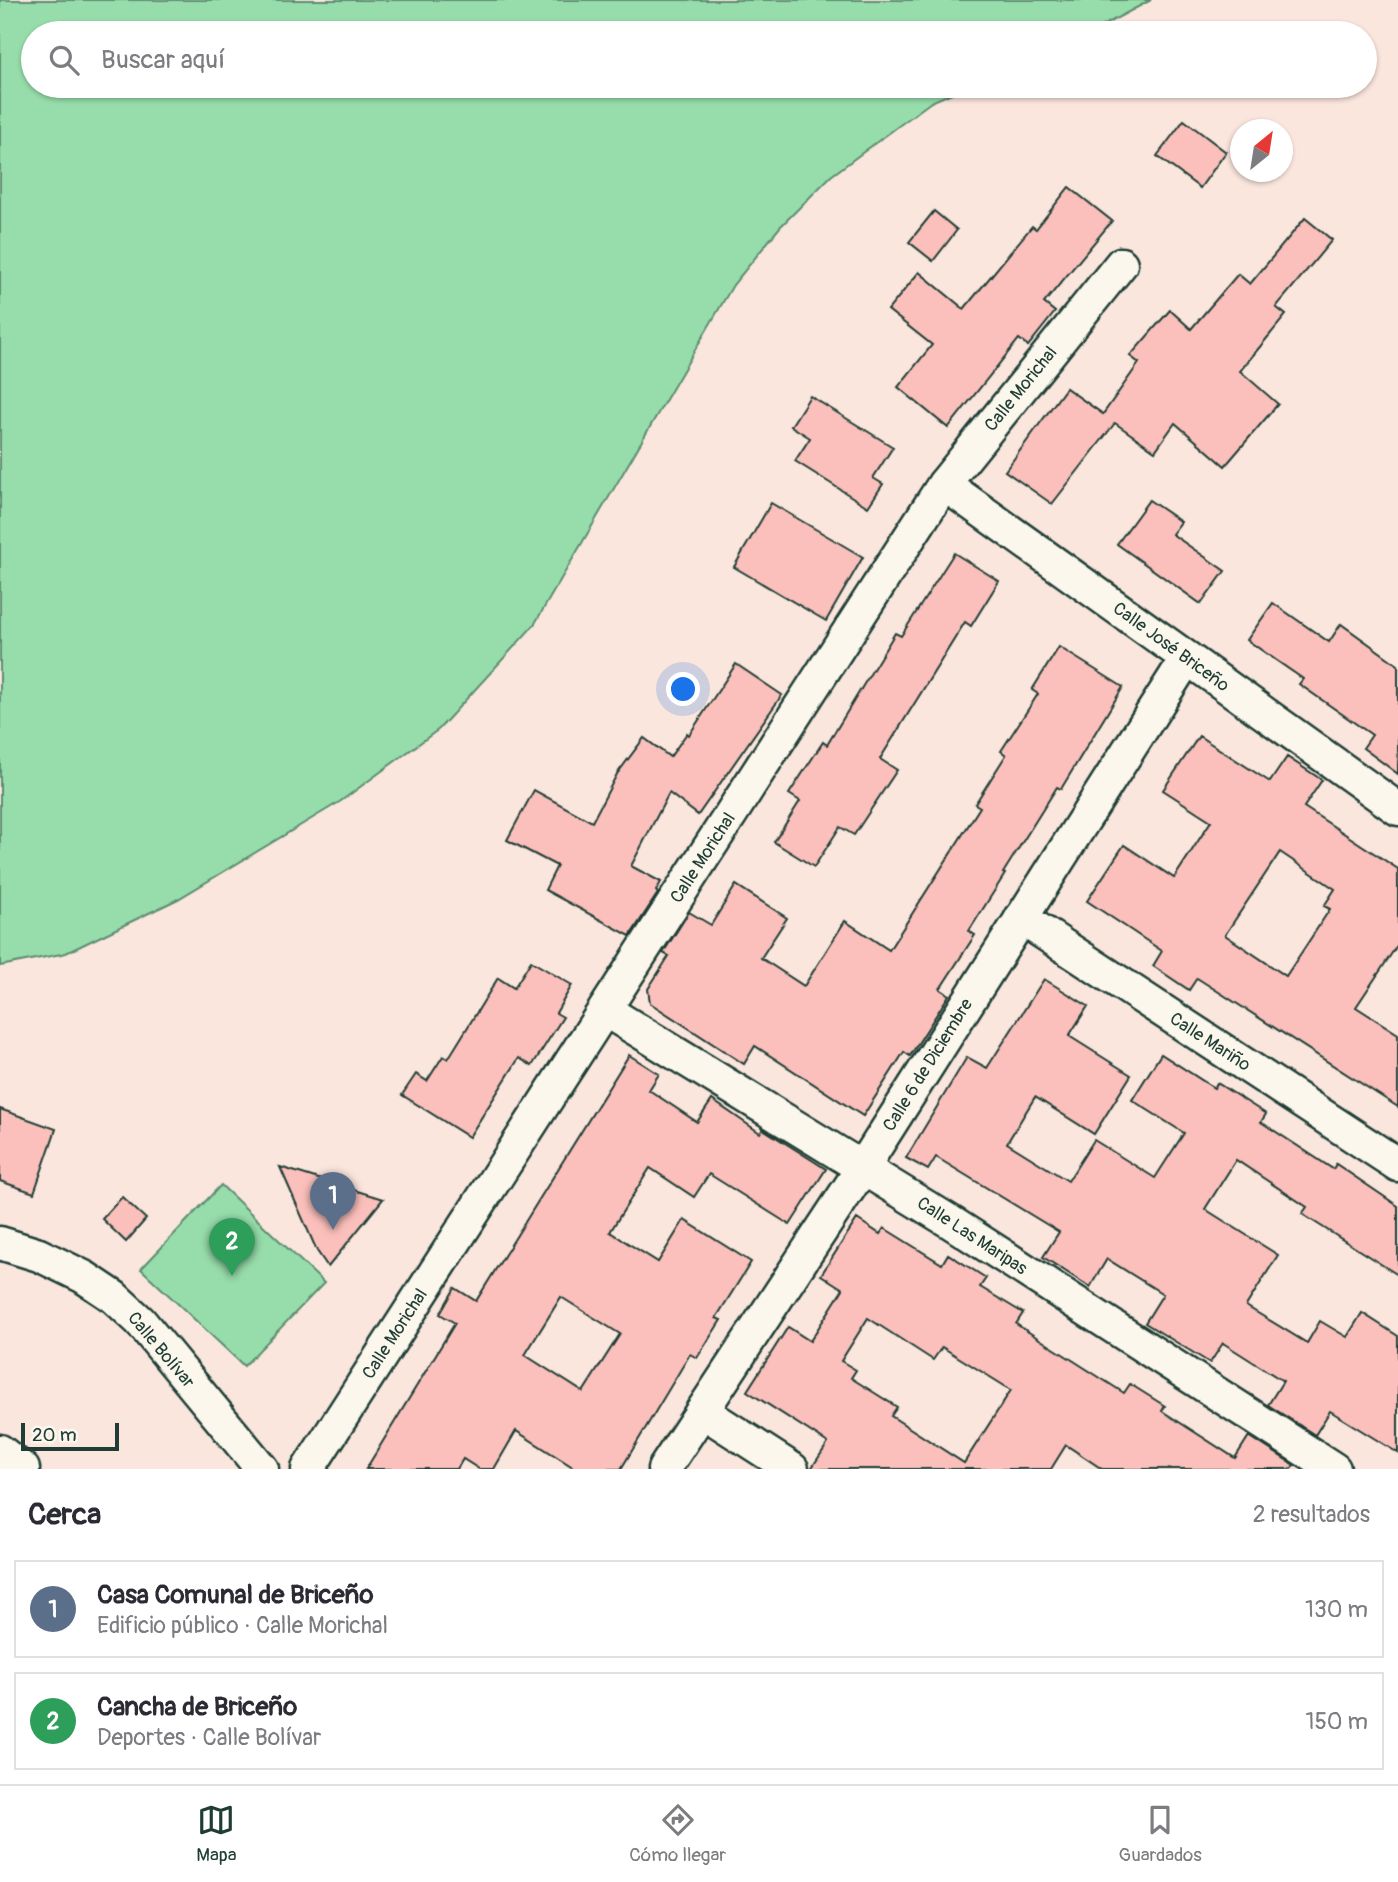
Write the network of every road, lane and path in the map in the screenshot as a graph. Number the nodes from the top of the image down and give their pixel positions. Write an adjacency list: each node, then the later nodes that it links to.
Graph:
1 (1121, 264): 2 (street, Calle Morichal)
2 (944, 484): 3 (street, Calle José Briceño); 6 (street, Calle Morichal)
3 (1187, 658): 4 (street, Calle José Briceño); 5 (street, Calle 6 de Diciembre)
4 (1398, 809)
5 (1021, 918): 7 (street, Calle Mariño); 8 (street, Calle 6 de Diciembre)
6 (605, 1010): 8 (street, Calle Las Maripas); 14 (street, Calle Morichal)
7 (1398, 1165)
8 (863, 1167): 10 (street, Calle 6 de Diciembre); 17 (street, Calle Las Maripas)
9 (0, 1243): 13 (street, Calle Bolívar)
10 (702, 1411): 15 (street, Calle 6 de Diciembre); 16 (street)
11 (0, 1451): 12 (street)
12 (23, 1469)
13 (262, 1469)
14 (308, 1469)
15 (664, 1469)
16 (792, 1469)
17 (1334, 1469)

